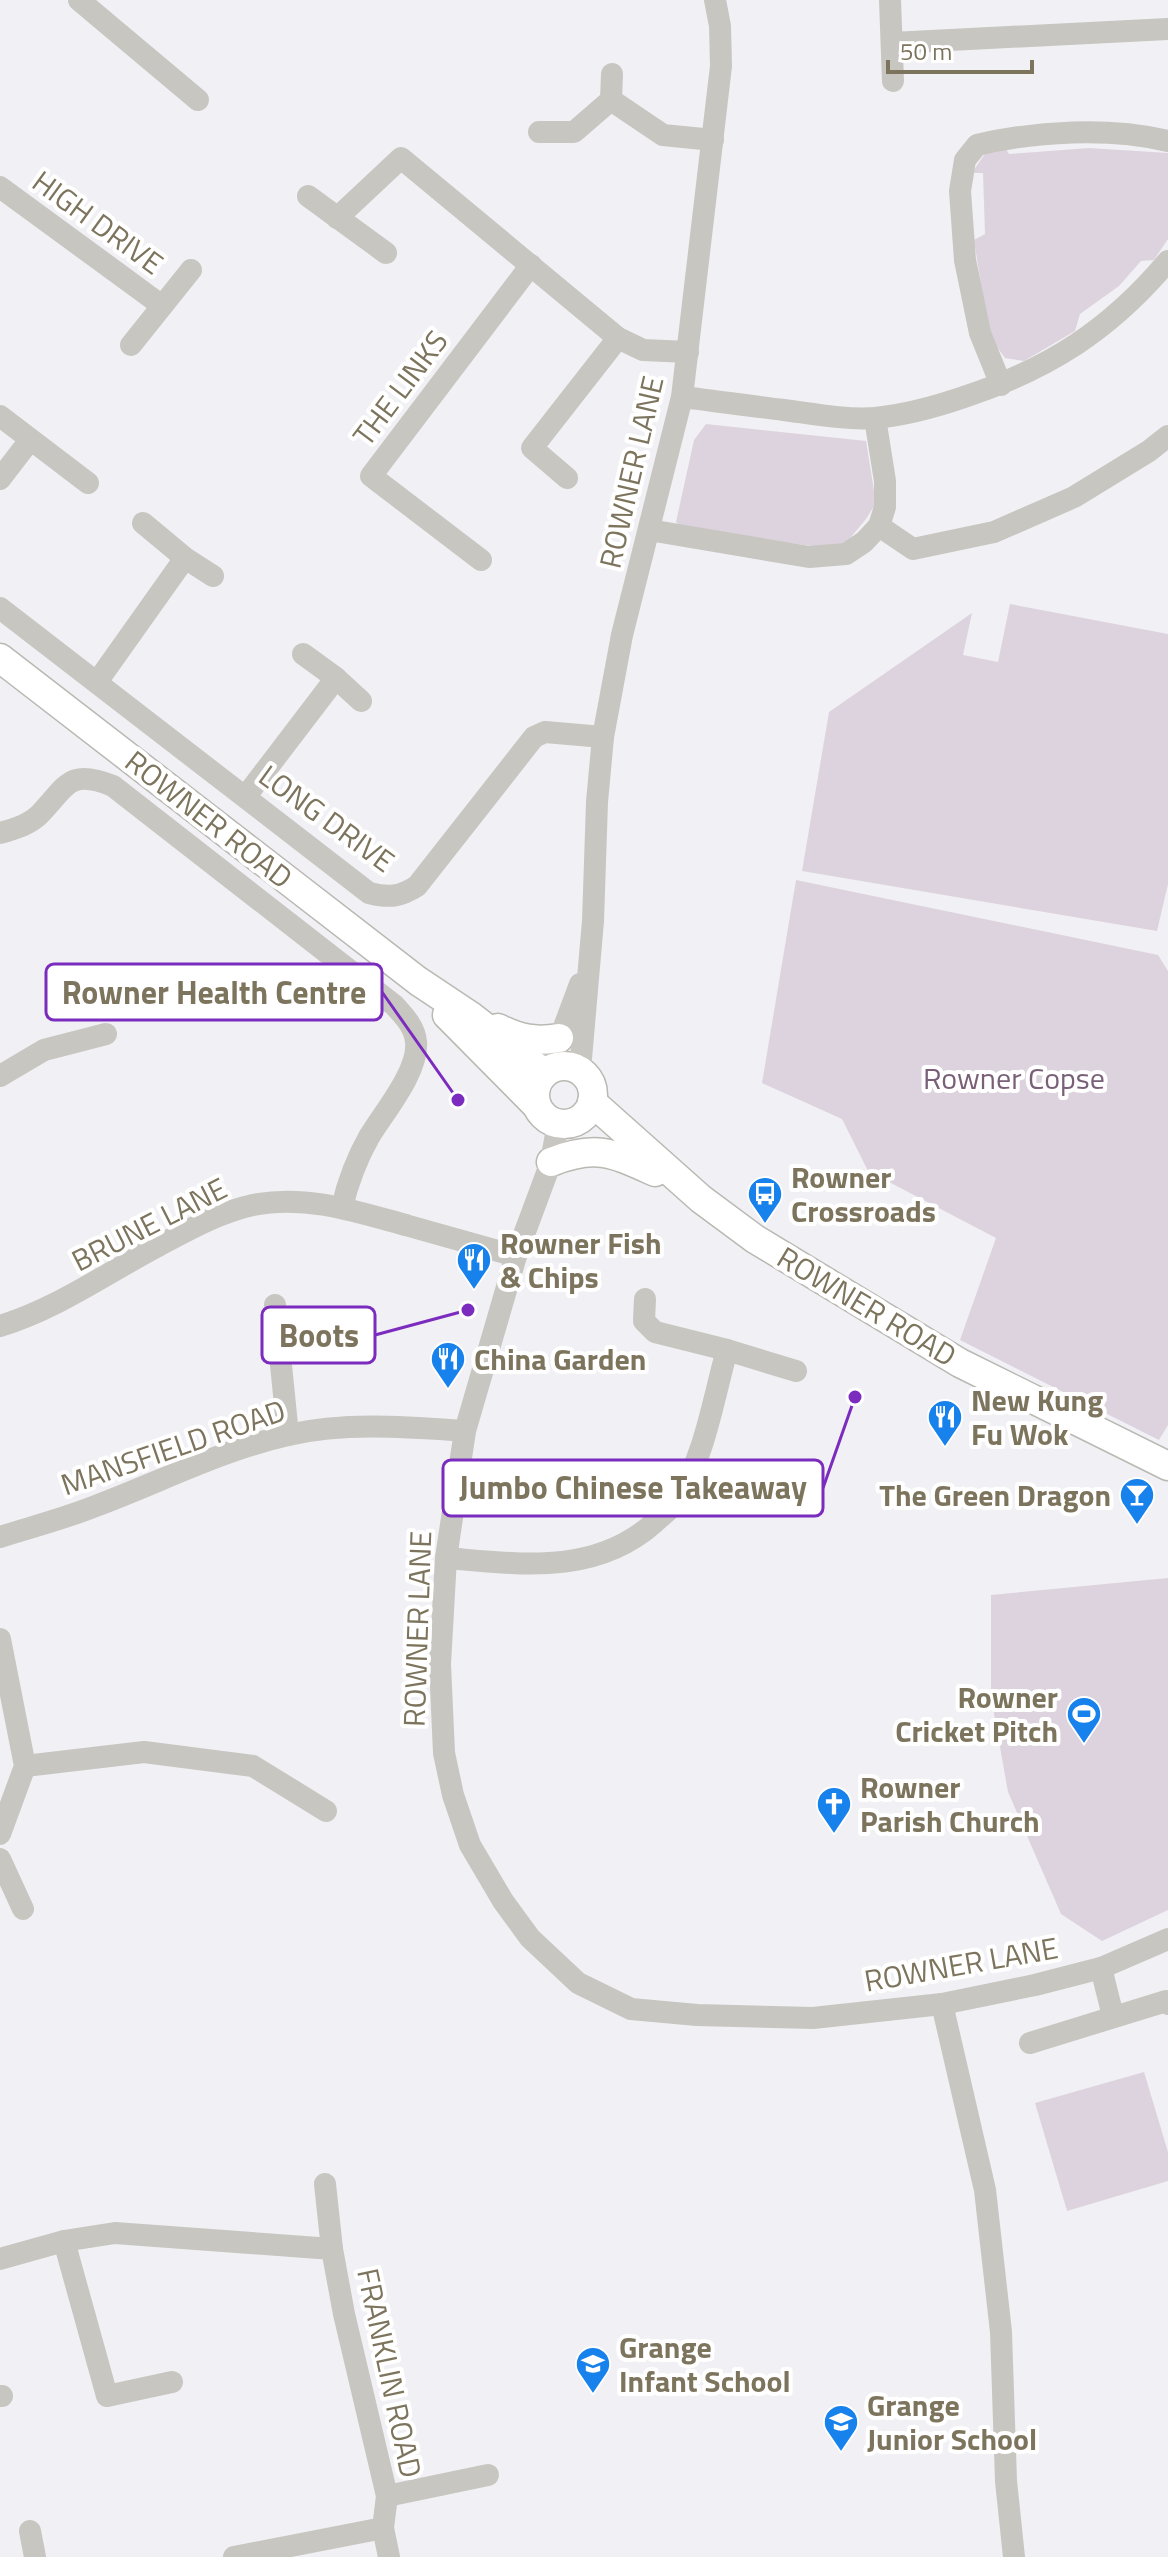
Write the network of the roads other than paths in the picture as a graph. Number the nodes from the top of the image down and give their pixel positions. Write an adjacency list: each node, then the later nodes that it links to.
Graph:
1 (79, 0): 8 (street)
2 (715, 0): 11 (street, ROWNER LANE)
3 (890, 0): 5 (street)
4 (1168, 29): 5 (street)
5 (892, 43): 7 (street)
6 (612, 74): 9 (street)
7 (893, 81)
8 (198, 100)
9 (611, 100): 10 (street); 11 (street)
10 (539, 132)
11 (713, 140): 23 (street, ROWNER LANE)
12 (1168, 141): 24 (street)
13 (0, 187): 20 (street, HIGH DRIVE)
14 (308, 196): 15 (street)
15 (337, 218): 16 (street); 18 (street)
16 (386, 253)
17 (1168, 261): 24 (street)
18 (531, 265): 21 (street); 37 (street, THE LINKS)
19 (191, 270): 20 (street, HIGH DRIVE)
20 (161, 305): 22 (street, HIGH DRIVE)
21 (618, 338): 23 (street); 30 (street)
22 (131, 345)
23 (688, 352): 25 (street, ROWNER LANE)
24 (1001, 385): 27 (street)
25 (682, 397): 27 (street); 35 (street, ROWNER LANE)
26 (0, 416): 29 (street)
27 (875, 418): 34 (street)
28 (1168, 436): 34 (street)
29 (30, 440): 31 (street); 32 (street)
30 (567, 478)
31 (0, 479)
32 (88, 483)
33 (143, 523): 36 (street)
34 (879, 526): 35 (street)
35 (649, 530): 45 (street, ROWNER LANE)
36 (185, 558): 38 (street); 43 (street)
37 (481, 560)
38 (213, 576)
39 (0, 608): 43 (street, LONG DRIVE)
40 (303, 654): 42 (street)
41 (0, 658): 49 (main road, ROWNER ROAD)
42 (336, 678): 44 (street); 46 (street)
43 (97, 682): 46 (street, LONG DRIVE)
44 (361, 701)
45 (603, 737): 46 (street, LONG DRIVE); 48 (street, ROWNER LANE)
46 (246, 796)
47 (0, 833): 60 (street)
48 (589, 956): 52 (street, ROWNER LANE); 53 (street, ROWNER LANE)
49 (418, 981): 50 (main road, ROWNER ROAD); 56 (main road, ROWNER ROAD)
50 (472, 1017): 52 (main road); 54 (main road, ROWNER ROAD)
51 (106, 1034): 55 (street)
52 (559, 1038): 54 (street, ROWNER LANE)
53 (580, 1070): 54 (main road); 56 (main road)
54 (546, 1072): 56 (main road)
55 (0, 1076)
56 (567, 1112): 57 (street, ROWNER LANE); 58 (main road, ROWNER ROAD); 59 (main road, ROWNER ROAD)
57 (551, 1162): 58 (main road); 61 (street, ROWNER LANE)
58 (655, 1172): 59 (main road, ROWNER ROAD)
59 (701, 1199): 69 (main road, ROWNER ROAD)
60 (342, 1207): 61 (street, BRUNE LANE); 64 (street, BRUNE LANE)
61 (516, 1256): 67 (street, ROWNER LANE)
62 (645, 1299): 65 (street)
63 (275, 1305): 68 (street)
64 (0, 1326)
65 (727, 1350): 66 (street); 71 (street)
66 (796, 1371)
67 (465, 1431): 68 (street, MANSFIELD ROAD); 71 (street, ROWNER LANE)
68 (288, 1435): 70 (street, MANSFIELD ROAD)
69 (1168, 1466)
70 (0, 1537)
71 (446, 1558): 80 (street, ROWNER LANE)
72 (0, 1639): 73 (street)
73 (25, 1766): 74 (street); 75 (street)
74 (326, 1811)
75 (0, 1834)
76 (0, 1859): 77 (street)
77 (23, 1909)
78 (1168, 1939): 79 (street, ROWNER LANE)
79 (1101, 1968): 80 (street, ROWNER LANE); 82 (street)
80 (942, 2004): 96 (street)
81 (1168, 2004): 82 (street)
82 (1113, 2016): 83 (street)
83 (1030, 2043)
84 (325, 2184): 86 (street, FRANKLIN ROAD)
85 (64, 2241): 86 (street, FRANKLIN ROAD); 87 (street, FRANKLIN ROAD); 88 (street)
86 (332, 2249): 90 (street, FRANKLIN ROAD)
87 (0, 2259)
88 (172, 2382)
89 (488, 2475): 90 (street)
90 (387, 2496): 91 (street, FRANKLIN ROAD)
91 (383, 2528): 94 (street); 95 (street, FRANKLIN ROAD)
92 (30, 2531): 93 (street)
93 (35, 2557)
94 (234, 2557)
95 (389, 2557)
96 (1014, 2557)

